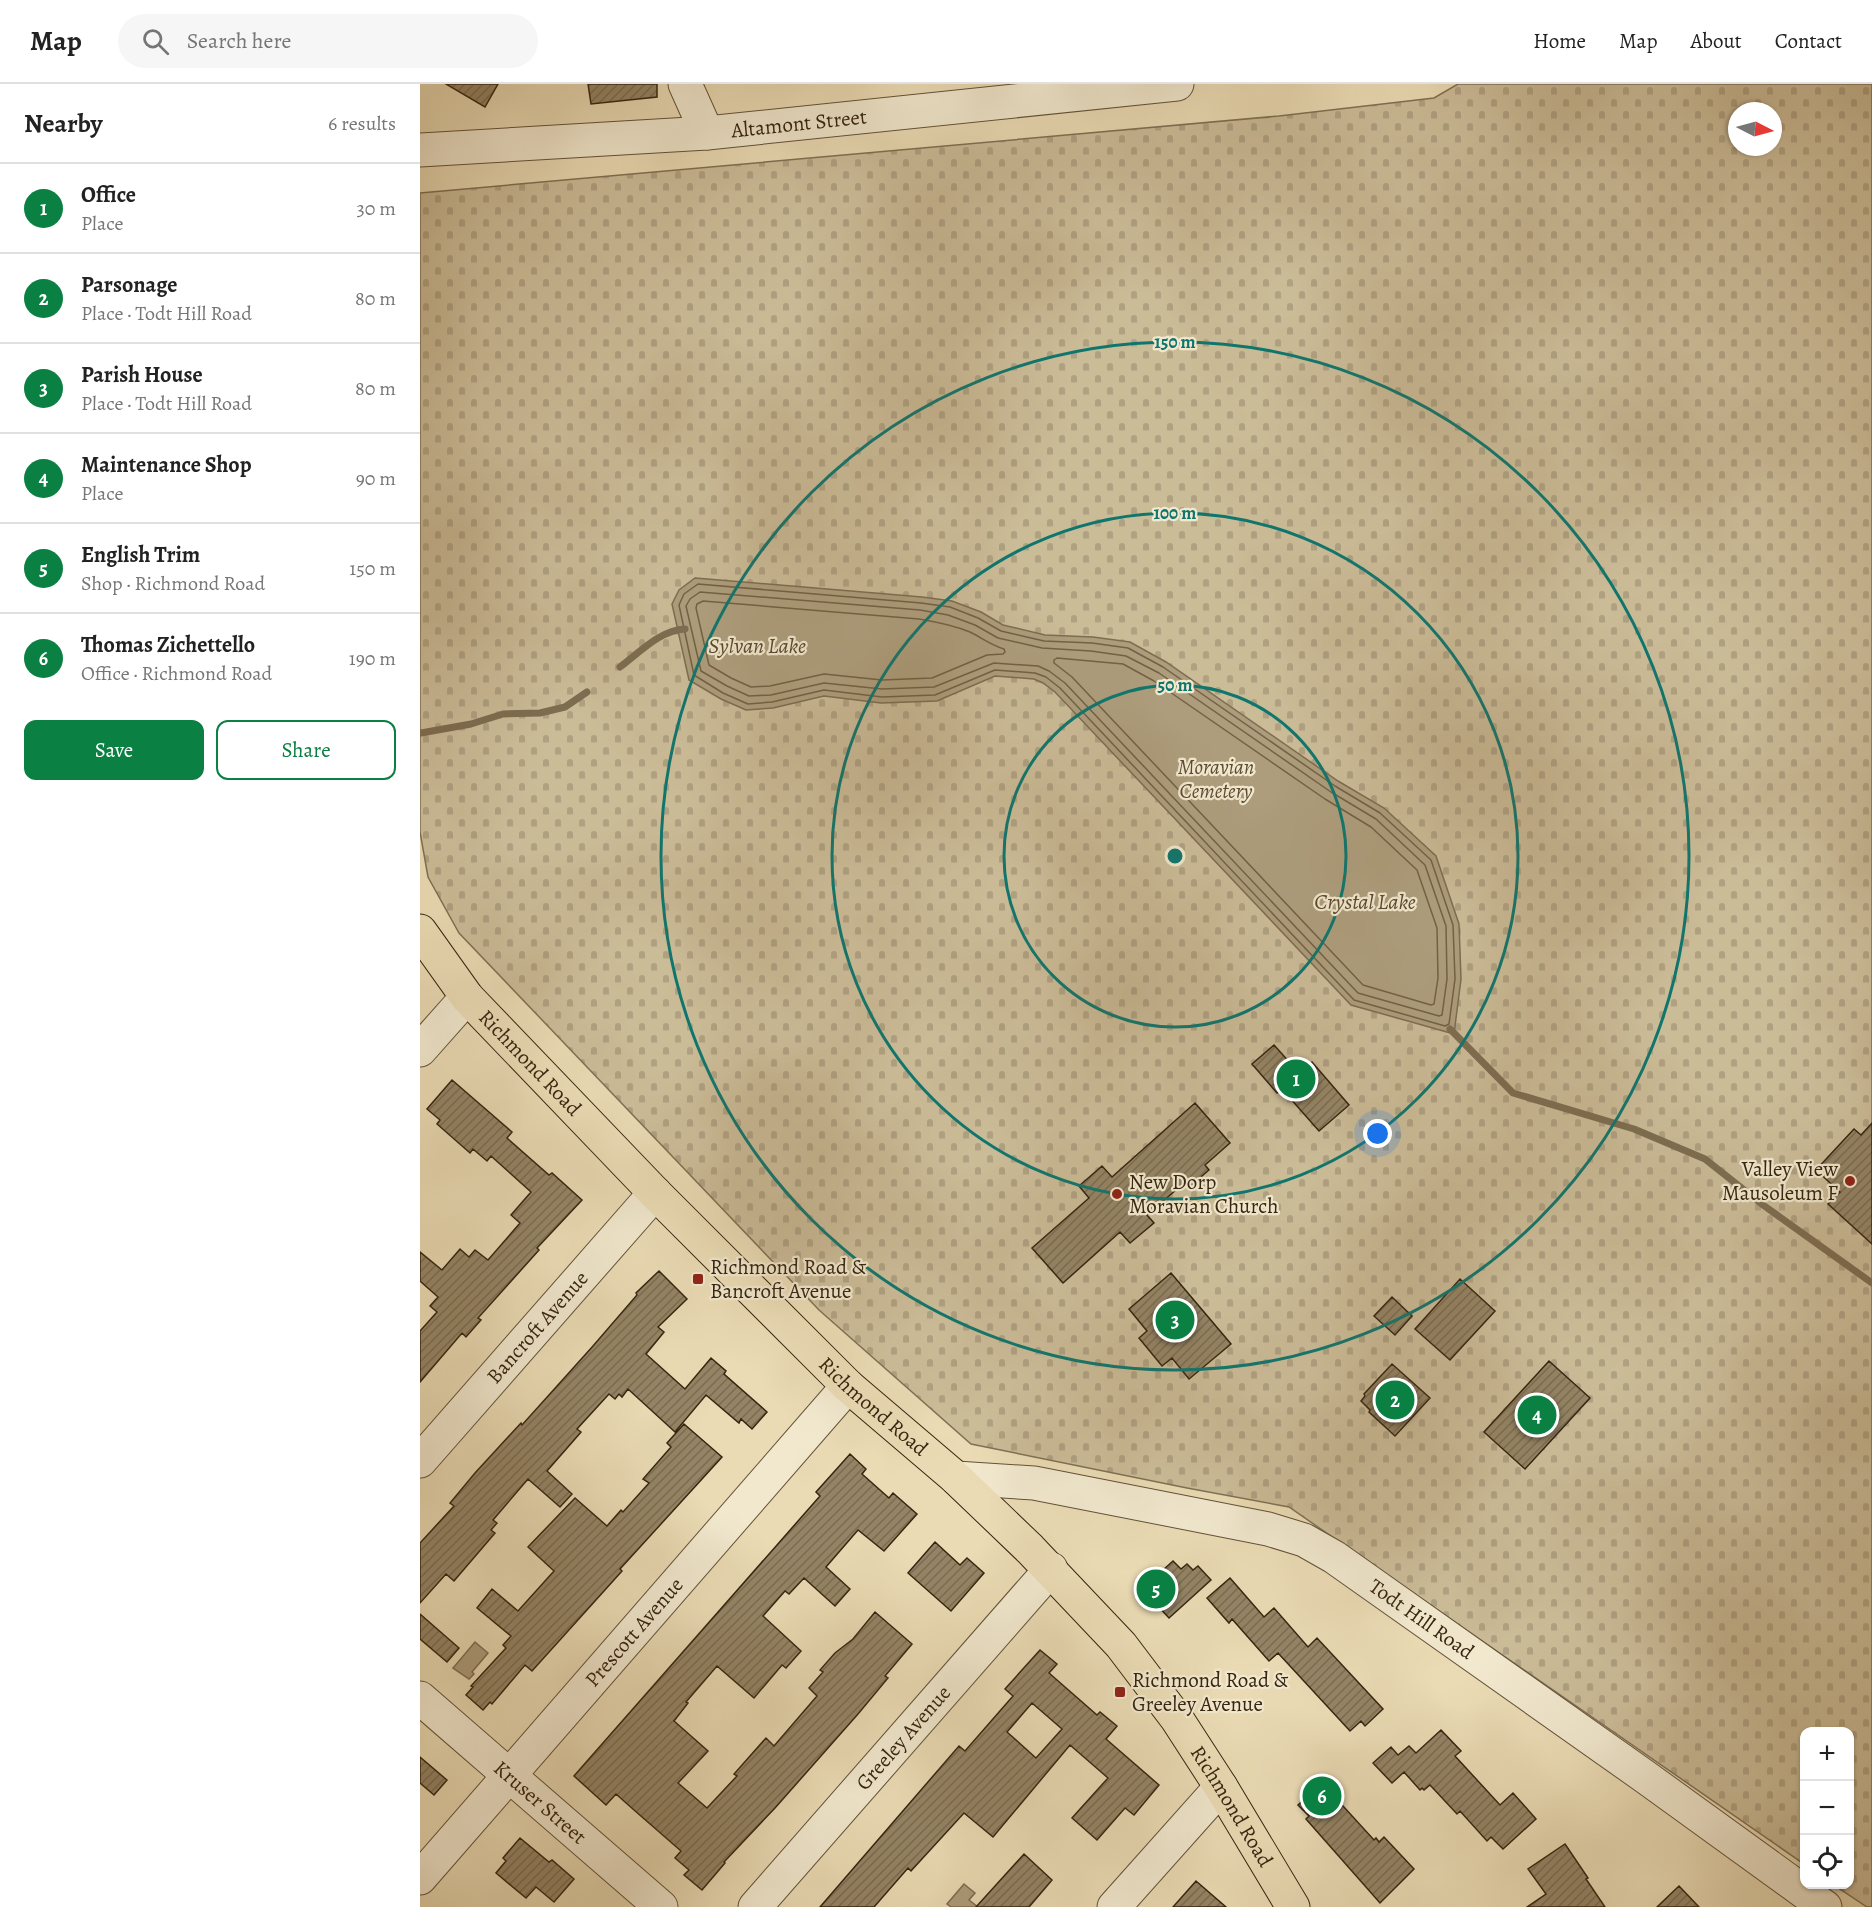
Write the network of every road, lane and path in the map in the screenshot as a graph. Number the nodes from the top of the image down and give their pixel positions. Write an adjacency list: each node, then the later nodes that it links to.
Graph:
1 (685, 84): 4 (street)
2 (1177, 84): 3 (street, Altamont Street)
3 (985, 94): 4 (street, Altamont Street)
4 (707, 133): 5 (street, Altamont Street)
5 (420, 150)
6 (420, 931): 7 (main road, Richmond Road)
7 (467, 997): 8 (street); 9 (main road, Richmond Road)
8 (420, 1050)
9 (655, 1193): 10 (main road, Richmond Road); 11 (street, Bancroft Avenue)
10 (848, 1386): 12 (main road, Richmond Road); 15 (street, Prescott Avenue)
11 (420, 1461)
12 (956, 1478): 13 (main road, Richmond Road); 22 (street, Todt Hill Road)
13 (1051, 1569): 16 (main road, Richmond Road); 19 (street, Greeley Avenue)
14 (420, 1698): 15 (street, Kruser Street)
15 (509, 1775): 17 (street, Prescott Avenue); 18 (street, Kruser Street)
16 (1221, 1787): 20 (street); 21 (main road, Richmond Road)
17 (420, 1878)
18 (661, 1907)
19 (755, 1907)
20 (1114, 1907)
21 (1293, 1907)
22 (1825, 1907)

